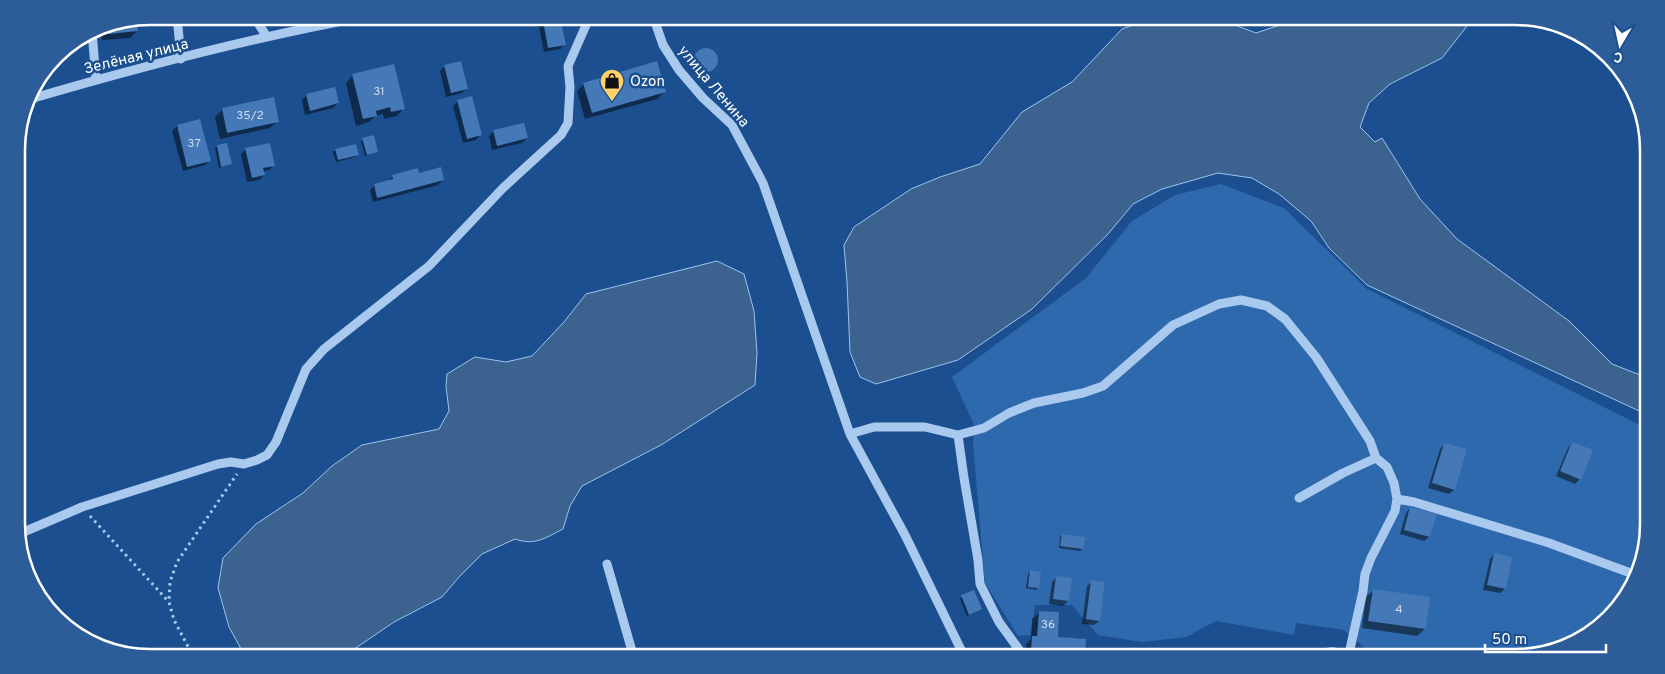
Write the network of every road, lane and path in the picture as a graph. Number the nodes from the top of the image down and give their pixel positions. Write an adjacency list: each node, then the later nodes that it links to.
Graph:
1 (177, 25): 8 (street)
2 (259, 25): 6 (street)
3 (311, 25): 6 (street, Зелёная улица)
4 (586, 25): 14 (street)
5 (656, 25): 11 (street, улица Ленина)
6 (267, 37): 8 (street, Зелёная улица)
7 (93, 39): 9 (street)
8 (181, 59): 9 (street, Зелёная улица)
9 (96, 80): 10 (street, Зелёная улица)
10 (36, 98)
11 (850, 434): 12 (street); 24 (street, улица Ленина)
12 (958, 435): 13 (street); 25 (street)
13 (1376, 458): 15 (street); 16 (street)
14 (244, 464): 17 (street); 21 (path)
15 (1299, 498)
16 (1397, 498): 20 (street); 26 (street)
17 (82, 507): 18 (street); 21 (path)
18 (25, 531)
19 (607, 564): 23 (street)
20 (1630, 573)
21 (169, 602): 22 (path)
22 (189, 649)
23 (631, 649)
24 (962, 649)
25 (1019, 649)
26 (1350, 649)

